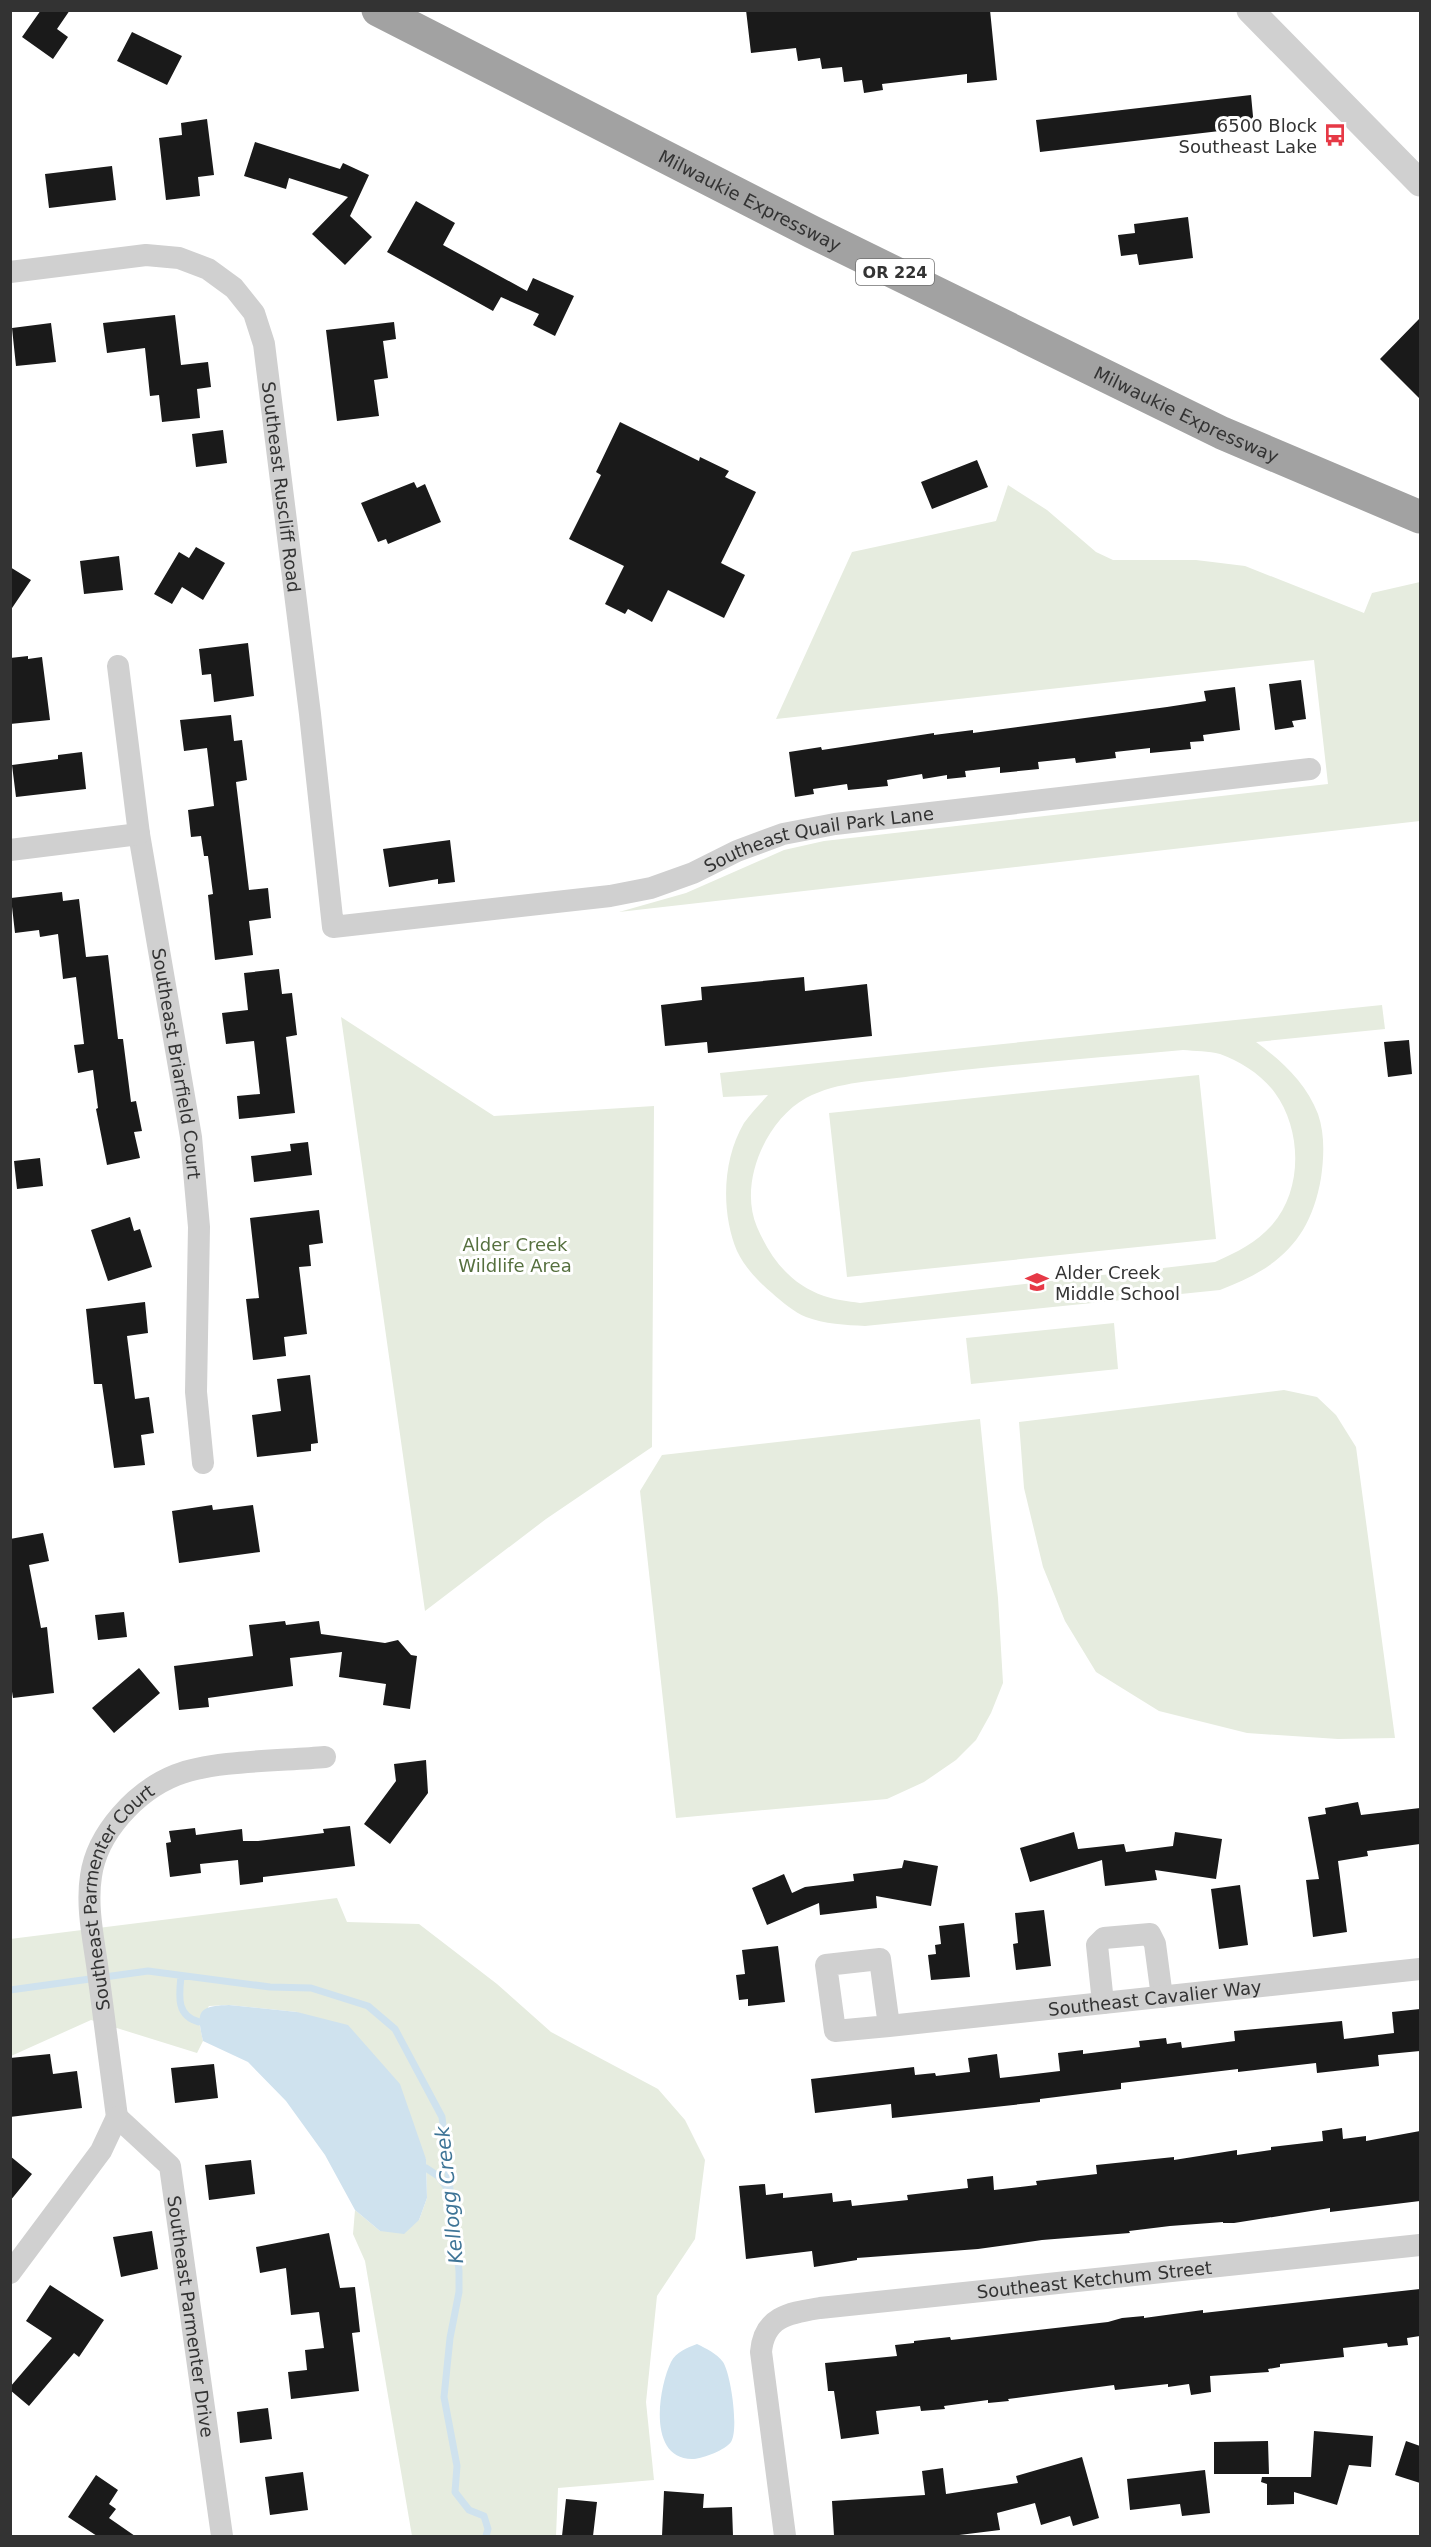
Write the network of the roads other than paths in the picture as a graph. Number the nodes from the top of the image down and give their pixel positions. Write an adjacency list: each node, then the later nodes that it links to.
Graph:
1 (378, 10): 5 (highway, Milwaukie Expressway / OR 224)
2 (1250, 10): 3 (street)
3 (1420, 183)
4 (10, 272): 10 (street, Southeast Ruscliff Road)
5 (1420, 517)
6 (118, 666): 8 (street, Southeast Briarfield Court)
7 (1310, 769): 10 (street, Southeast Quail Park Lane)
8 (139, 834): 9 (street); 11 (street, Southeast Briarfield Court)
9 (10, 850)
10 (333, 927)
11 (203, 1463)
12 (325, 1757): 17 (street, Southeast Parmenter Court)
13 (1420, 1969): 14 (street, Southeast Cavalier Way)
14 (1162, 1996): 15 (street, Southeast Cavalier Way); 15 (street)
15 (1103, 2003): 16 (street, Southeast Cavalier Way)
16 (889, 2026)
17 (117, 2117): 19 (street); 20 (street, Southeast Parmenter Drive)
18 (1420, 2246): 21 (street, Southeast Ketchum Street)
19 (10, 2273)
20 (222, 2536)
21 (785, 2536)

